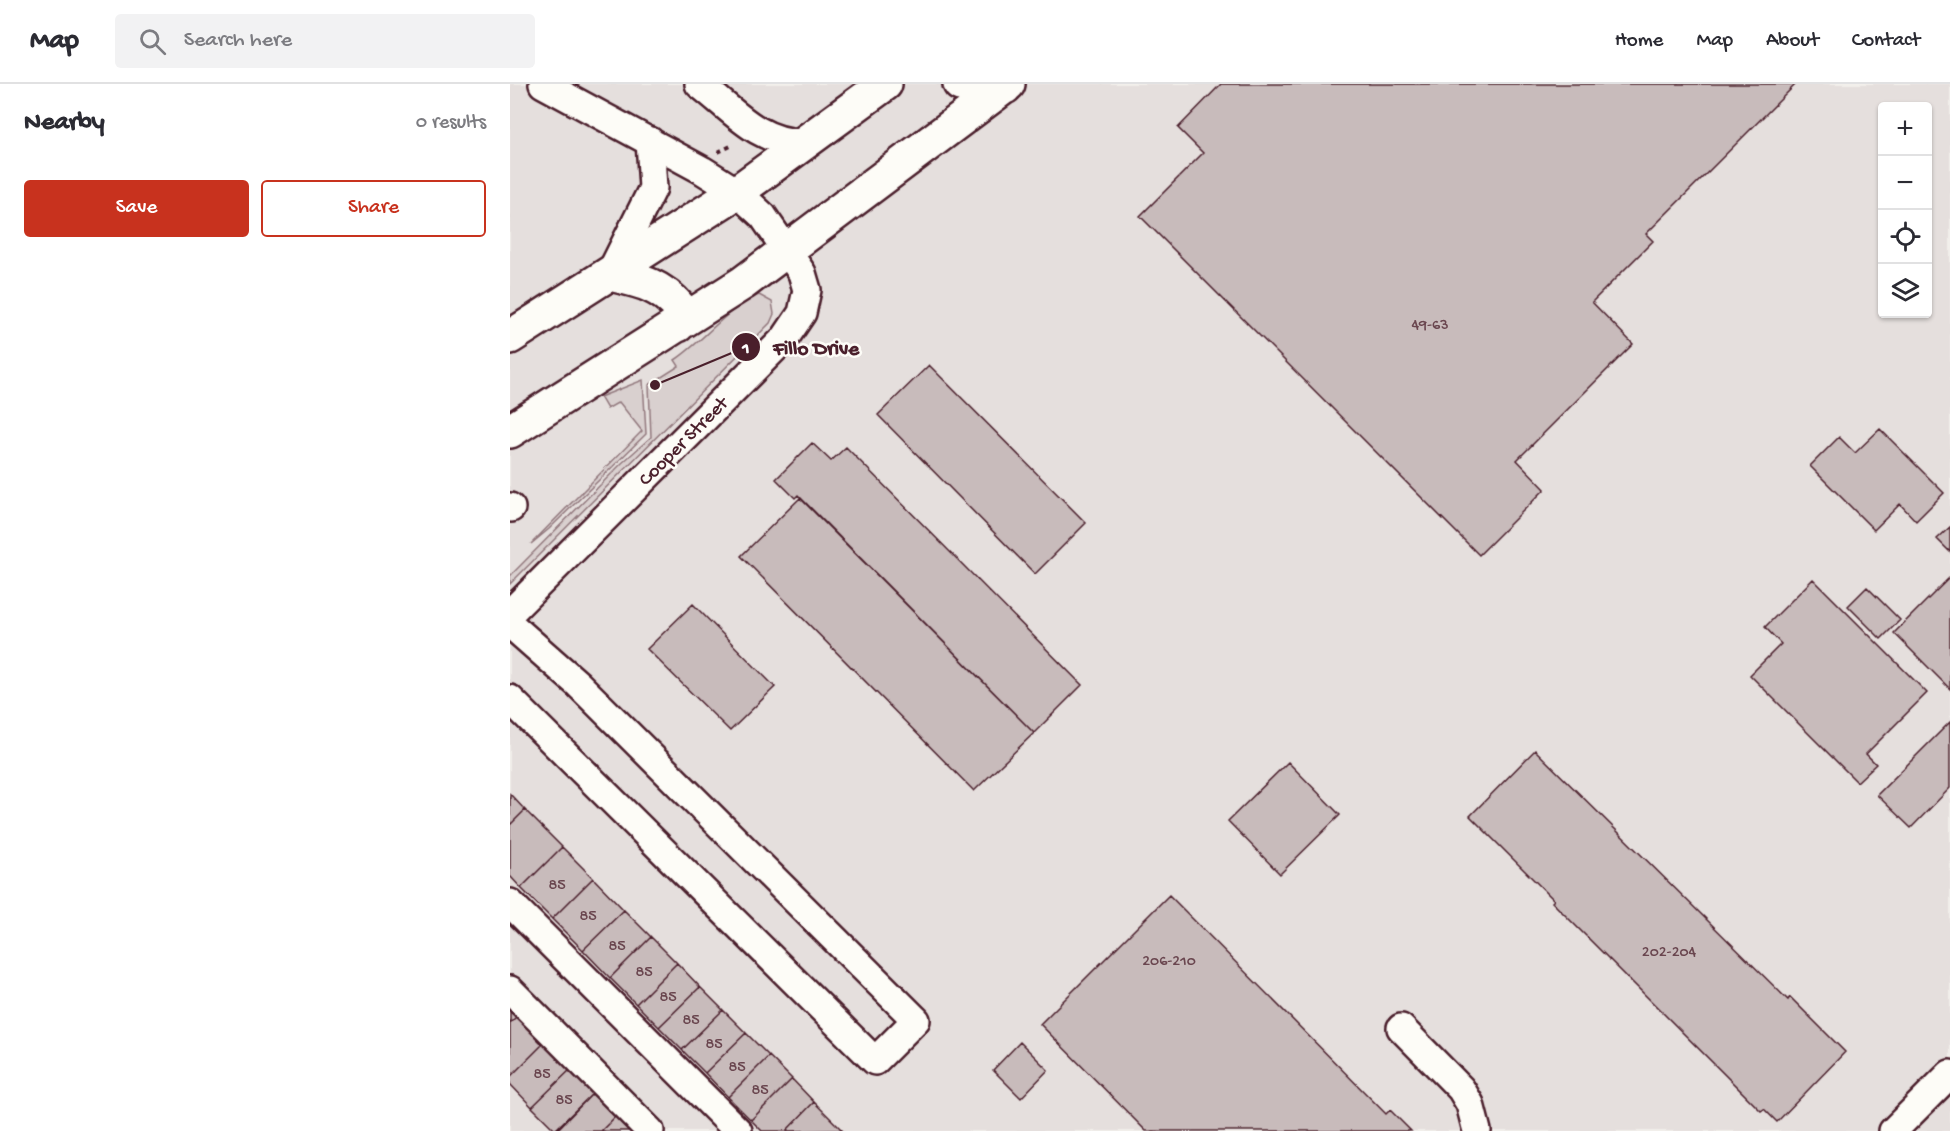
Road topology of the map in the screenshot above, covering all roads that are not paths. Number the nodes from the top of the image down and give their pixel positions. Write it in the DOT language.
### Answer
graph roads {
  1 [pos="543,84"];
  2 [pos="699,84"];
  3 [pos="885,84"];
  4 [pos="960,84"];
  5 [pos="1007,85"];
  6 [pos="650,141"];
  7 [pos="802,143"];
  8 [pos="737,192"];
  9 [pos="786,250"];
  10 [pos="610,274"];
  11 [pos="678,325"];
  12 [pos="510,337"];
  13 [pos="510,431"];
  14 [pos="510,613"];
  15 [pos="510,624"];
  16 [pos="510,699"];
  17 [pos="510,903"];
  18 [pos="510,990"];
  19 [pos="1401,1028"];
  20 [pos="1950,1074"];
  21 [pos="651,1131"];
  22 [pos="738,1131"];
  23 [pos="1477,1131"];
  24 [pos="1893,1131"];
  1 -- 6 [label="street, Cooper Street"];
  2 -- 7 [label="street"];
  3 -- 7 [label="main road"];
  4 -- 5 [label="main road"];
  5 -- 9 [label="main road"];
  6 -- 8 [label="street, Cooper Street"];
  6 -- 10 [label="street"];
  7 -- 8 [label="main road"];
  8 -- 9 [label="street, Cooper Street"];
  8 -- 10 [label="main road"];
  9 -- 11 [label="main road"];
  9 -- 14 [label="street, Cooper Street"];
  10 -- 11 [label="main road"];
  10 -- 12 [label="main road"];
  11 -- 13 [label="main road"];
  15 -- 16 [label="street"];
  17 -- 22 [label="street"];
  18 -- 21 [label="street"];
  19 -- 23 [label="street"];
  20 -- 24 [label="street"];
}
